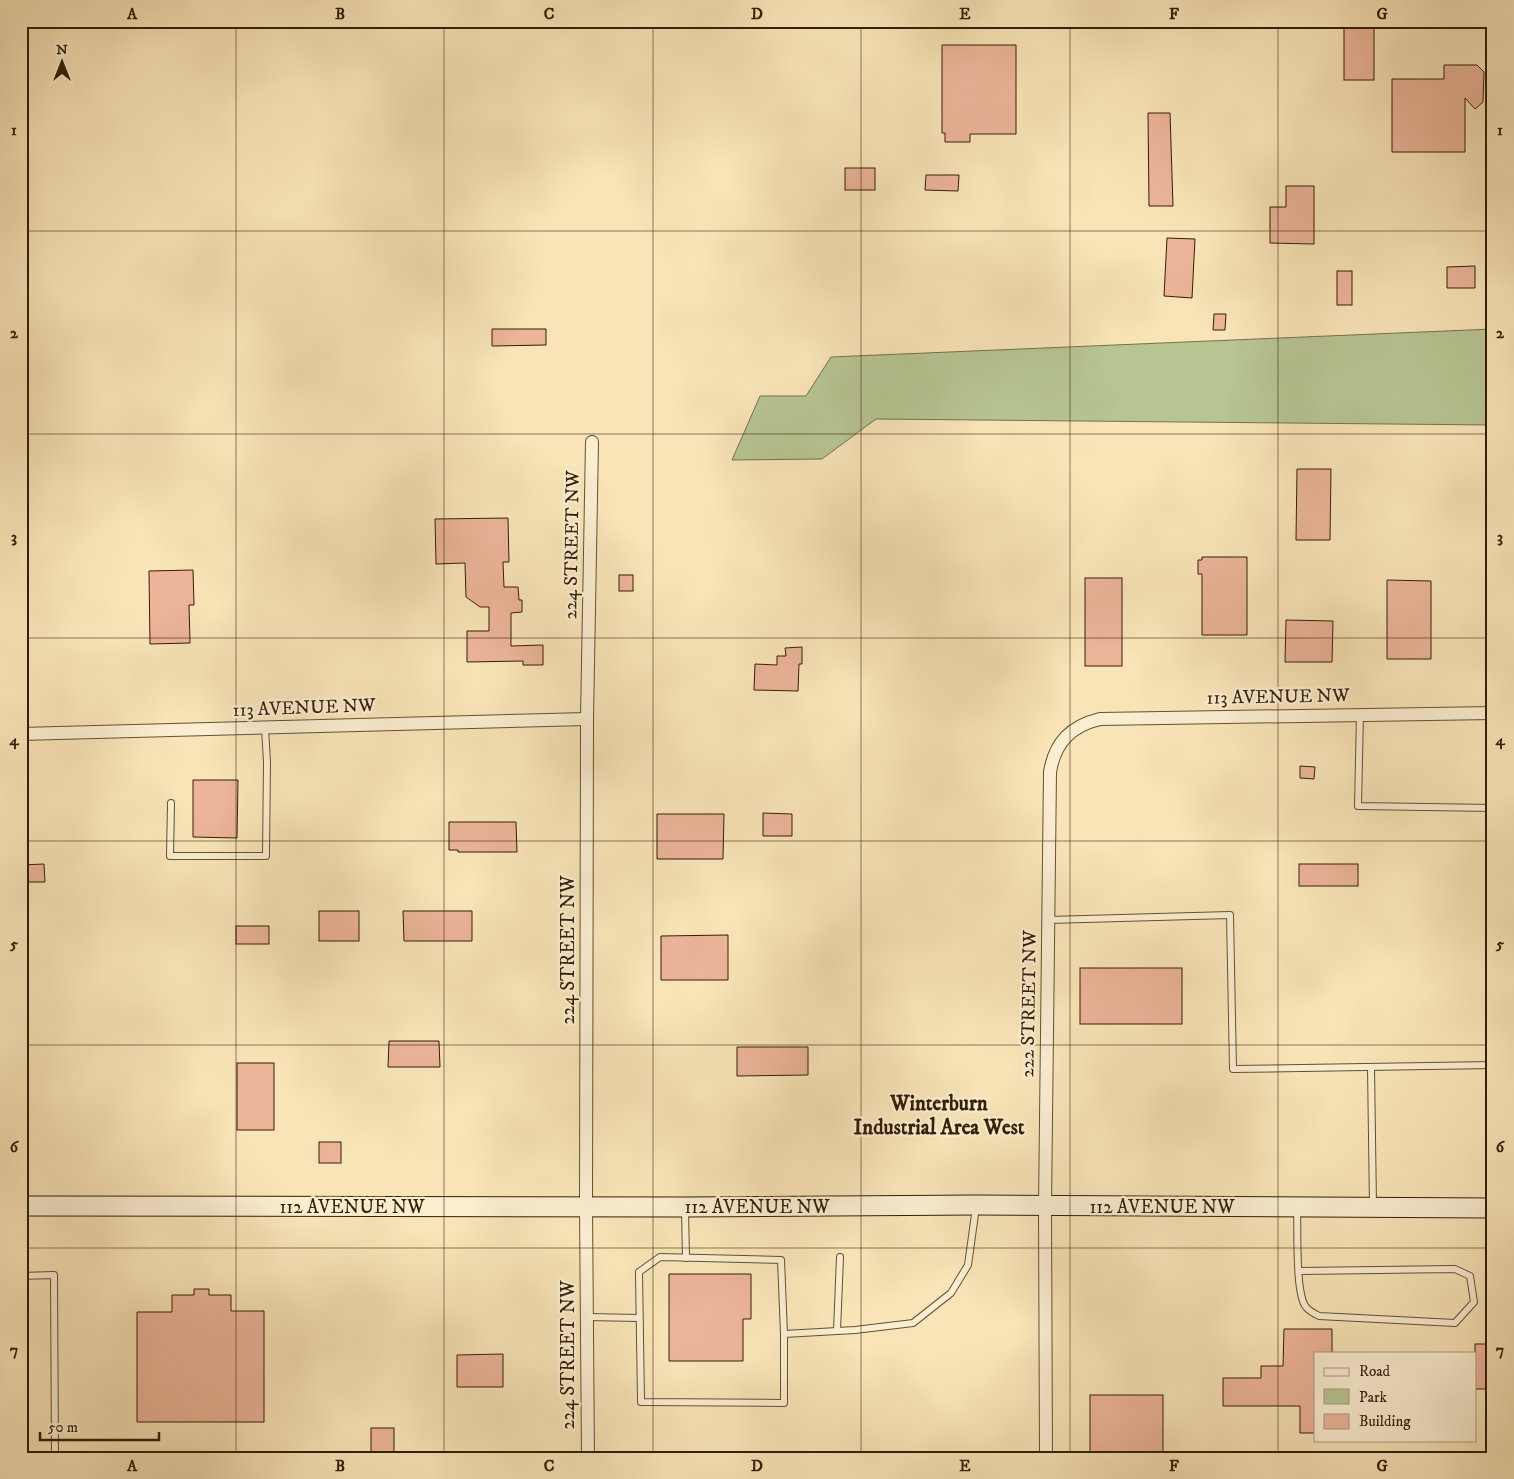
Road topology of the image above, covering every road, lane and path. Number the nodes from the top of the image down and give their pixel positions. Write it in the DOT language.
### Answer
graph roads {
  1 [pos="592,442"];
  2 [pos="1493,713"];
  3 [pos="1360,714"];
  4 [pos="587,719"];
  5 [pos="265,728"];
  6 [pos="21,734"];
  7 [pos="1067,735"];
  8 [pos="171,803"];
  9 [pos="1493,808"];
  10 [pos="1048,920"];
  11 [pos="1493,1065"];
  12 [pos="1370,1067"];
  13 [pos="976,1205"];
  14 [pos="21,1206"];
  15 [pos="1045,1206"];
  16 [pos="586,1207"];
  17 [pos="685,1207"];
  18 [pos="1297,1208"];
  19 [pos="1373,1208"];
  20 [pos="1493,1208"];
  21 [pos="840,1257"];
  22 [pos="686,1258"];
  23 [pos="1299,1271"];
  24 [pos="21,1276"];
  25 [pos="587,1317"];
  26 [pos="639,1318"];
  27 [pos="837,1332"];
  28 [pos="784,1334"];
  29 [pos="55,1458"];
  30 [pos="588,1458"];
  31 [pos="1046,1458"];
  1 -- 4 [label="street, 224 STREET NW"];
  2 -- 3 [label="street, 113 AVENUE NW"];
  3 -- 7 [label="street, 113 AVENUE NW"];
  3 -- 9 [label="lane"];
  4 -- 5 [label="street, 113 AVENUE NW"];
  4 -- 16 [label="street, 224 STREET NW"];
  5 -- 6 [label="street, 113 AVENUE NW"];
  5 -- 8 [label="lane"];
  7 -- 10 [label="street, 222 STREET NW"];
  10 -- 12 [label="lane"];
  10 -- 15 [label="street, 222 STREET NW"];
  11 -- 12 [label="lane"];
  12 -- 19 [label="lane"];
  13 -- 15 [label="street, 112 AVENUE NW"];
  13 -- 17 [label="street, 112 AVENUE NW"];
  13 -- 27 [label="lane"];
  14 -- 16 [label="street, 112 AVENUE NW"];
  15 -- 18 [label="street, 112 AVENUE NW"];
  15 -- 31 [label="street, 222 STREET NW"];
  16 -- 17 [label="street, 112 AVENUE NW"];
  16 -- 25 [label="street, 224 STREET NW"];
  17 -- 22 [label="lane"];
  18 -- 19 [label="street, 112 AVENUE NW"];
  18 -- 23 [label="lane"];
  19 -- 20 [label="street, 112 AVENUE NW"];
  21 -- 27 [label="lane"];
  22 -- 26 [label="lane"];
  22 -- 28 [label="lane"];
  23 -- 23 [label="lane"];
  24 -- 29 [label="lane"];
  25 -- 26 [label="lane"];
  25 -- 30 [label="street, 224 STREET NW"];
  26 -- 28 [label="lane"];
  27 -- 28 [label="lane"];
}
